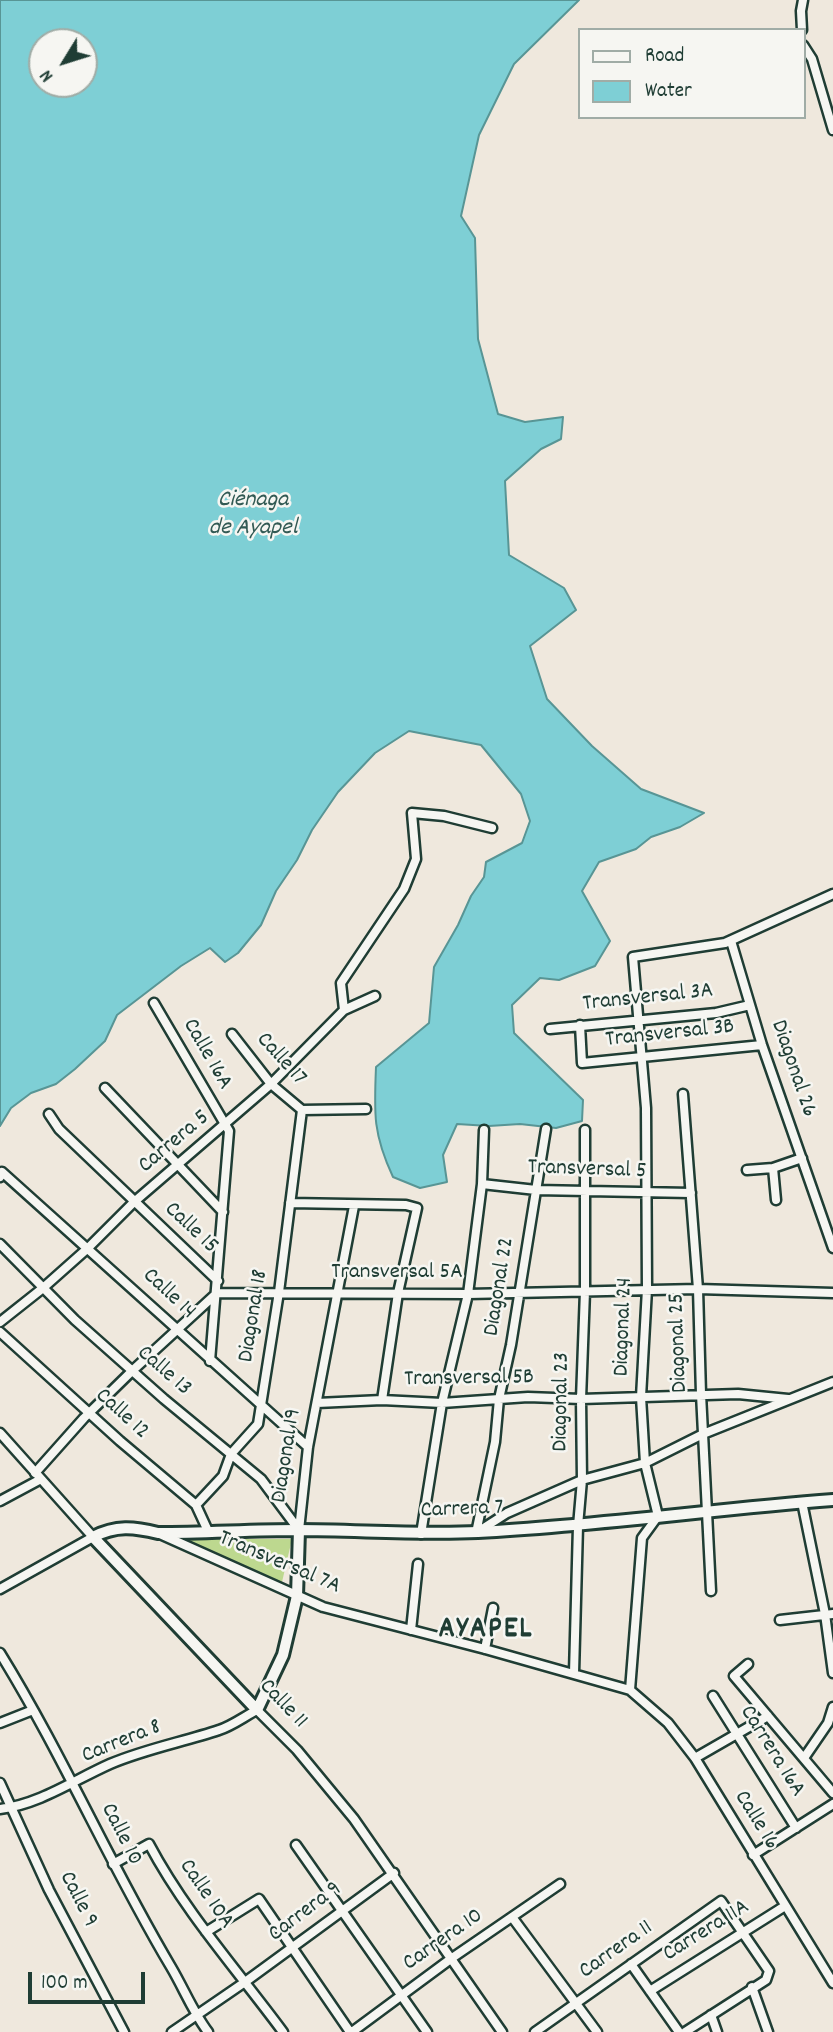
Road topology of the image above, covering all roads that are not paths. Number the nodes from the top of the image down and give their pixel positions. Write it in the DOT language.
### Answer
graph roads {
  1 [pos="803,0"];
  2 [pos="802,28"];
  3 [pos="805,48"];
  4 [pos="833,130"];
  5 [pos="492,828"];
  6 [pos="833,894"];
  7 [pos="731,941"];
  8 [pos="375,996"];
  9 [pos="155,1003"];
  10 [pos="750,1005"];
  11 [pos="344,1010"];
  12 [pos="638,1022"];
  13 [pos="580,1025"];
  14 [pos="550,1029"];
  15 [pos="232,1034"];
  16 [pos="762,1045"];
  17 [pos="642,1057"];
  18 [pos="271,1084"];
  19 [pos="105,1088"];
  20 [pos="683,1094"];
  21 [pos="366,1109"];
  22 [pos="302,1111"];
  23 [pos="49,1114"];
  24 [pos="225,1126"];
  25 [pos="546,1129"];
  26 [pos="484,1130"];
  27 [pos="585,1130"];
  28 [pos="802,1158"];
  29 [pos="177,1166"];
  30 [pos="773,1168"];
  31 [pos="747,1170"];
  32 [pos="1,1174"];
  33 [pos="482,1184"];
  34 [pos="536,1190"];
  35 [pos="586,1191"];
  36 [pos="647,1192"];
  37 [pos="691,1193"];
  38 [pos="776,1200"];
  39 [pos="134,1202"];
  40 [pos="290,1203"];
  41 [pos="354,1206"];
  42 [pos="223,1212"];
  43 [pos="0,1244"];
  44 [pos="88,1248"];
  45 [pos="833,1248"];
  46 [pos="218,1281"];
  47 [pos="43,1288"];
  48 [pos="647,1289"];
  49 [pos="698,1289"];
  50 [pos="585,1291"];
  51 [pos="279,1292"];
  52 [pos="217,1293"];
  53 [pos="398,1293"];
  54 [pos="520,1293"];
  55 [pos="833,1293"];
  56 [pos="339,1294"];
  57 [pos="468,1294"];
  58 [pos="0,1322"];
  59 [pos="178,1331"];
  60 [pos="0,1332"];
  61 [pos="210,1361"];
  62 [pos="132,1371"];
  63 [pos="833,1382"];
  64 [pos="701,1394"];
  65 [pos="641,1397"];
  66 [pos="499,1399"];
  67 [pos="581,1399"];
  68 [pos="788,1399"];
  69 [pos="382,1400"];
  70 [pos="317,1403"];
  71 [pos="442,1403"];
  72 [pos="261,1407"];
  73 [pos="89,1413"];
  74 [pos="0,1433"];
  75 [pos="703,1434"];
  76 [pos="308,1447"];
  77 [pos="231,1454"];
  78 [pos="645,1463"];
  79 [pos="38,1476"];
  80 [pos="582,1480"];
  81 [pos="833,1500"];
  82 [pos="0,1501"];
  83 [pos="802,1502"];
  84 [pos="196,1505"];
  85 [pos="706,1511"];
  86 [pos="658,1516"];
  87 [pos="578,1526"];
  88 [pos="299,1530"];
  89 [pos="208,1531"];
  90 [pos="159,1533"];
  91 [pos="476,1533"];
  92 [pos="421,1534"];
  93 [pos="93,1537"];
  94 [pos="418,1564"];
  95 [pos="0,1589"];
  96 [pos="711,1591"];
  97 [pos="297,1596"];
  98 [pos="493,1608"];
  99 [pos="829,1614"];
  100 [pos="779,1620"];
  101 [pos="411,1630"];
  102 [pos="485,1649"];
  103 [pos="0,1653"];
  104 [pos="748,1664"];
  105 [pos="833,1670"];
  106 [pos="574,1674"];
  107 [pos="631,1690"];
  108 [pos="713,1696"];
  109 [pos="833,1707"];
  110 [pos="33,1710"];
  111 [pos="257,1710"];
  112 [pos="768,1716"];
  113 [pos="0,1723"];
  114 [pos="737,1734"];
  115 [pos="695,1758"];
  116 [pos="804,1758"];
  117 [pos="0,1783"];
  118 [pos="73,1784"];
  119 [pos="833,1793"];
  120 [pos="833,1804"];
  121 [pos="11,1807"];
  122 [pos="0,1809"];
  123 [pos="796,1828"];
  124 [pos="296,1845"];
  125 [pos="753,1855"];
  126 [pos="113,1864"];
  127 [pos="394,1873"];
  128 [pos="560,1884"];
  129 [pos="785,1906"];
  130 [pos="340,1910"];
  131 [pos="512,1917"];
  132 [pos="206,1932"];
  133 [pos="744,1932"];
  134 [pos="293,1947"];
  135 [pos="452,1958"];
  136 [pos="631,1964"];
  137 [pos="245,1982"];
  138 [pos="833,1983"];
  139 [pos="752,1987"];
  140 [pos="650,1991"];
  141 [pos="402,1995"];
  142 [pos="575,2003"];
  143 [pos="711,2015"];
  144 [pos="196,2016"];
  145 [pos="124,2032"];
  146 [pos="172,2032"];
  147 [pos="208,2032"];
  148 [pos="283,2032"];
  149 [pos="351,2032"];
  150 [pos="427,2032"];
  151 [pos="502,2032"];
  152 [pos="535,2032"];
  153 [pos="597,2032"];
  154 [pos="679,2032"];
  155 [pos="685,2032"];
  156 [pos="717,2032"];
  157 [pos="768,2032"];
  1 -- 2 [label="street"];
  3 -- 4 [label="street"];
  5 -- 11 [label="street"];
  6 -- 7 [label="street"];
  7 -- 10 [label="street, Diagonal 26"];
  7 -- 12 [label="street, Diagonal 24"];
  8 -- 11 [label="street, Carrera 5"];
  9 -- 24 [label="street, Calle 16A"];
  10 -- 12 [label="street, Transversal 3A"];
  10 -- 16 [label="street, Diagonal 26"];
  11 -- 18 [label="street, Carrera 5"];
  12 -- 13 [label="street, Transversal 3A"];
  12 -- 17 [label="street, Diagonal 24"];
  13 -- 14 [label="street, Transversal 3A"];
  13 -- 17 [label="street, Transversal 3B"];
  15 -- 18 [label="street, Calle 17"];
  16 -- 17 [label="street, Transversal 3B"];
  16 -- 28 [label="street, Diagonal 26"];
  17 -- 36 [label="street, Diagonal 24"];
  18 -- 22 [label="street, Calle 17"];
  18 -- 24 [label="street, Carrera 5"];
  19 -- 29 [label="street"];
  20 -- 37 [label="street, Diagonal 25"];
  21 -- 22 [label="street"];
  22 -- 40 [label="street, Diagonal 18"];
  23 -- 39 [label="street, Calle 15"];
  24 -- 29 [label="street, Carrera 5"];
  24 -- 42 [label="street"];
  25 -- 34 [label="street, Diagonal 22"];
  26 -- 33 [label="street"];
  27 -- 35 [label="street, Diagonal 23"];
  28 -- 30 [label="street"];
  28 -- 45 [label="street, Diagonal 26"];
  29 -- 39 [label="street, Carrera 5"];
  29 -- 42 [label="street"];
  30 -- 31 [label="street"];
  30 -- 38 [label="street"];
  32 -- 44 [label="street, Calle 14"];
  33 -- 34 [label="street, Transversal 5"];
  33 -- 57 [label="street"];
  34 -- 35 [label="street, Transversal 5"];
  34 -- 54 [label="street, Diagonal 22"];
  35 -- 36 [label="street, Transversal 5"];
  35 -- 50 [label="street, Diagonal 23"];
  36 -- 37 [label="street, Transversal 5"];
  36 -- 48 [label="street, Diagonal 24"];
  37 -- 49 [label="street, Diagonal 25"];
  39 -- 44 [label="street, Carrera 5"];
  39 -- 46 [label="street, Calle 15"];
  40 -- 41 [label="street"];
  40 -- 51 [label="street, Diagonal 18"];
  41 -- 53 [label="street"];
  41 -- 56 [label="street, Diagonal 19"];
  42 -- 46 [label="street"];
  43 -- 47 [label="street, Calle 13"];
  44 -- 47 [label="street, Carrera 5"];
  44 -- 59 [label="street, Calle 14"];
  46 -- 52 [label="street"];
  47 -- 58 [label="street, Carrera 5"];
  47 -- 62 [label="street, Calle 13"];
  48 -- 49 [label="street, Transversal 5A"];
  48 -- 50 [label="street, Transversal 5A"];
  48 -- 65 [label="street, Diagonal 24"];
  49 -- 55 [label="street, Transversal 5A"];
  49 -- 64 [label="street, Diagonal 25"];
  50 -- 54 [label="street, Transversal 5A"];
  50 -- 67 [label="street, Diagonal 23"];
  51 -- 52 [label="street, Transversal 5A"];
  51 -- 56 [label="street, Transversal 5A"];
  51 -- 72 [label="street, Diagonal 18"];
  52 -- 59 [label="street"];
  52 -- 61 [label="street"];
  53 -- 56 [label="street, Transversal 5A"];
  53 -- 57 [label="street, Transversal 5A"];
  53 -- 69 [label="street"];
  54 -- 57 [label="street, Transversal 5A"];
  54 -- 66 [label="street, Diagonal 22"];
  56 -- 70 [label="street, Diagonal 19"];
  57 -- 71 [label="street"];
  59 -- 61 [label="street, Calle 14"];
  59 -- 62 [label="street"];
  60 -- 73 [label="street, Calle 12"];
  61 -- 72 [label="street, Calle 14"];
  62 -- 73 [label="street"];
  62 -- 77 [label="street, Calle 13"];
  63 -- 68 [label="street"];
  64 -- 65 [label="street, Transversal 5B"];
  64 -- 68 [label="street, Transversal 5B"];
  64 -- 75 [label="street, Diagonal 25"];
  65 -- 67 [label="street, Transversal 5B"];
  65 -- 78 [label="street, Diagonal 24"];
  66 -- 67 [label="street, Transversal 5B"];
  66 -- 71 [label="street, Transversal 5B"];
  66 -- 91 [label="street, Diagonal 22"];
  67 -- 80 [label="street, Diagonal 23"];
  68 -- 75 [label="street"];
  69 -- 70 [label="street, Transversal 5B"];
  69 -- 71 [label="street, Transversal 5B"];
  70 -- 76 [label="street, Diagonal 19"];
  71 -- 92 [label="street"];
  72 -- 76 [label="street, Calle 14"];
  72 -- 77 [label="street, Diagonal 18"];
  73 -- 79 [label="street"];
  73 -- 84 [label="street, Calle 12"];
  74 -- 79 [label="street, Calle 11"];
  75 -- 78 [label="street"];
  75 -- 85 [label="street, Diagonal 25"];
  76 -- 88 [label="street, Diagonal 19"];
  77 -- 84 [label="street, Diagonal 18"];
  77 -- 88 [label="street, Calle 13"];
  78 -- 80 [label="street"];
  78 -- 86 [label="street, Diagonal 24"];
  79 -- 82 [label="street"];
  79 -- 93 [label="street, Calle 11"];
  80 -- 87 [label="street, Diagonal 23"];
  80 -- 91 [label="street"];
  81 -- 83 [label="main road, Carrera 7"];
  83 -- 85 [label="main road, Carrera 7"];
  83 -- 99 [label="street"];
  84 -- 89 [label="street, Calle 12"];
  85 -- 86 [label="main road, Carrera 7"];
  85 -- 96 [label="street, Diagonal 25"];
  86 -- 87 [label="main road, Carrera 7"];
  86 -- 107 [label="street"];
  87 -- 91 [label="main road, Carrera 7"];
  87 -- 106 [label="street, Diagonal 23"];
  88 -- 89 [label="main road, Carrera 7"];
  88 -- 92 [label="main road, Carrera 7"];
  88 -- 97 [label="main road, Diagonal 19"];
  89 -- 90 [label="main road, Carrera 7"];
  90 -- 93 [label="main road, Carrera 7"];
  90 -- 97 [label="street, Transversal 7A"];
  91 -- 92 [label="main road, Carrera 7"];
  93 -- 95 [label="street"];
  93 -- 111 [label="main road, Calle 11"];
  94 -- 101 [label="street"];
  97 -- 101 [label="street, Transversal 7A"];
  97 -- 111 [label="main road, Diagonal 19"];
  98 -- 102 [label="street"];
  99 -- 100 [label="street"];
  99 -- 105 [label="street"];
  101 -- 102 [label="street, Transversal 7A"];
  102 -- 106 [label="street, Transversal 7A"];
  103 -- 110 [label="street, Calle 10"];
  104 -- 112 [label="street"];
  106 -- 107 [label="street, Transversal 7A"];
  107 -- 115 [label="street, Calle 16"];
  108 -- 114 [label="street, Carrera 16A"];
  109 -- 116 [label="street"];
  110 -- 113 [label="street"];
  110 -- 118 [label="street, Calle 10"];
  111 -- 118 [label="street, Carrera 8"];
  111 -- 127 [label="street, Calle 11"];
  112 -- 114 [label="street"];
  112 -- 116 [label="street"];
  114 -- 115 [label="street"];
  114 -- 123 [label="street, Carrera 16A"];
  115 -- 125 [label="street, Calle 16"];
  116 -- 119 [label="street"];
  117 -- 121 [label="street, Calle 9"];
  118 -- 121 [label="street, Carrera 8"];
  118 -- 126 [label="street, Calle 10"];
  120 -- 123 [label="street"];
  121 -- 122 [label="street, Carrera 8"];
  121 -- 145 [label="street, Calle 9"];
  123 -- 125 [label="street"];
  124 -- 130 [label="street"];
  125 -- 129 [label="street, Calle 16"];
  126 -- 132 [label="street, Calle 10A"];
  126 -- 144 [label="street, Calle 10"];
  127 -- 130 [label="street, Carrera 9"];
  127 -- 135 [label="street, Calle 11"];
  128 -- 131 [label="street, Carrera 10"];
  129 -- 133 [label="street, Carrera 11A"];
  129 -- 138 [label="street, Calle 16"];
  130 -- 134 [label="street, Carrera 9"];
  130 -- 141 [label="street"];
  131 -- 135 [label="street, Carrera 10"];
  131 -- 142 [label="street"];
  132 -- 134 [label="street"];
  132 -- 137 [label="street, Calle 10A"];
  133 -- 136 [label="street, Carrera 11"];
  133 -- 139 [label="street"];
  133 -- 140 [label="street, Carrera 11A"];
  134 -- 137 [label="street, Carrera 9"];
  134 -- 149 [label="street"];
  135 -- 141 [label="street, Carrera 10"];
  135 -- 151 [label="street, Calle 11"];
  136 -- 140 [label="street"];
  136 -- 142 [label="street, Carrera 11"];
  137 -- 144 [label="street, Carrera 9"];
  137 -- 148 [label="street, Calle 10A"];
  139 -- 143 [label="street"];
  139 -- 157 [label="street"];
  140 -- 154 [label="street"];
  141 -- 149 [label="street, Carrera 10"];
  141 -- 150 [label="street"];
  142 -- 152 [label="street, Carrera 11"];
  142 -- 153 [label="street"];
  143 -- 155 [label="street"];
  143 -- 156 [label="street"];
  144 -- 146 [label="street, Carrera 9"];
  144 -- 147 [label="street, Calle 10"];
}
